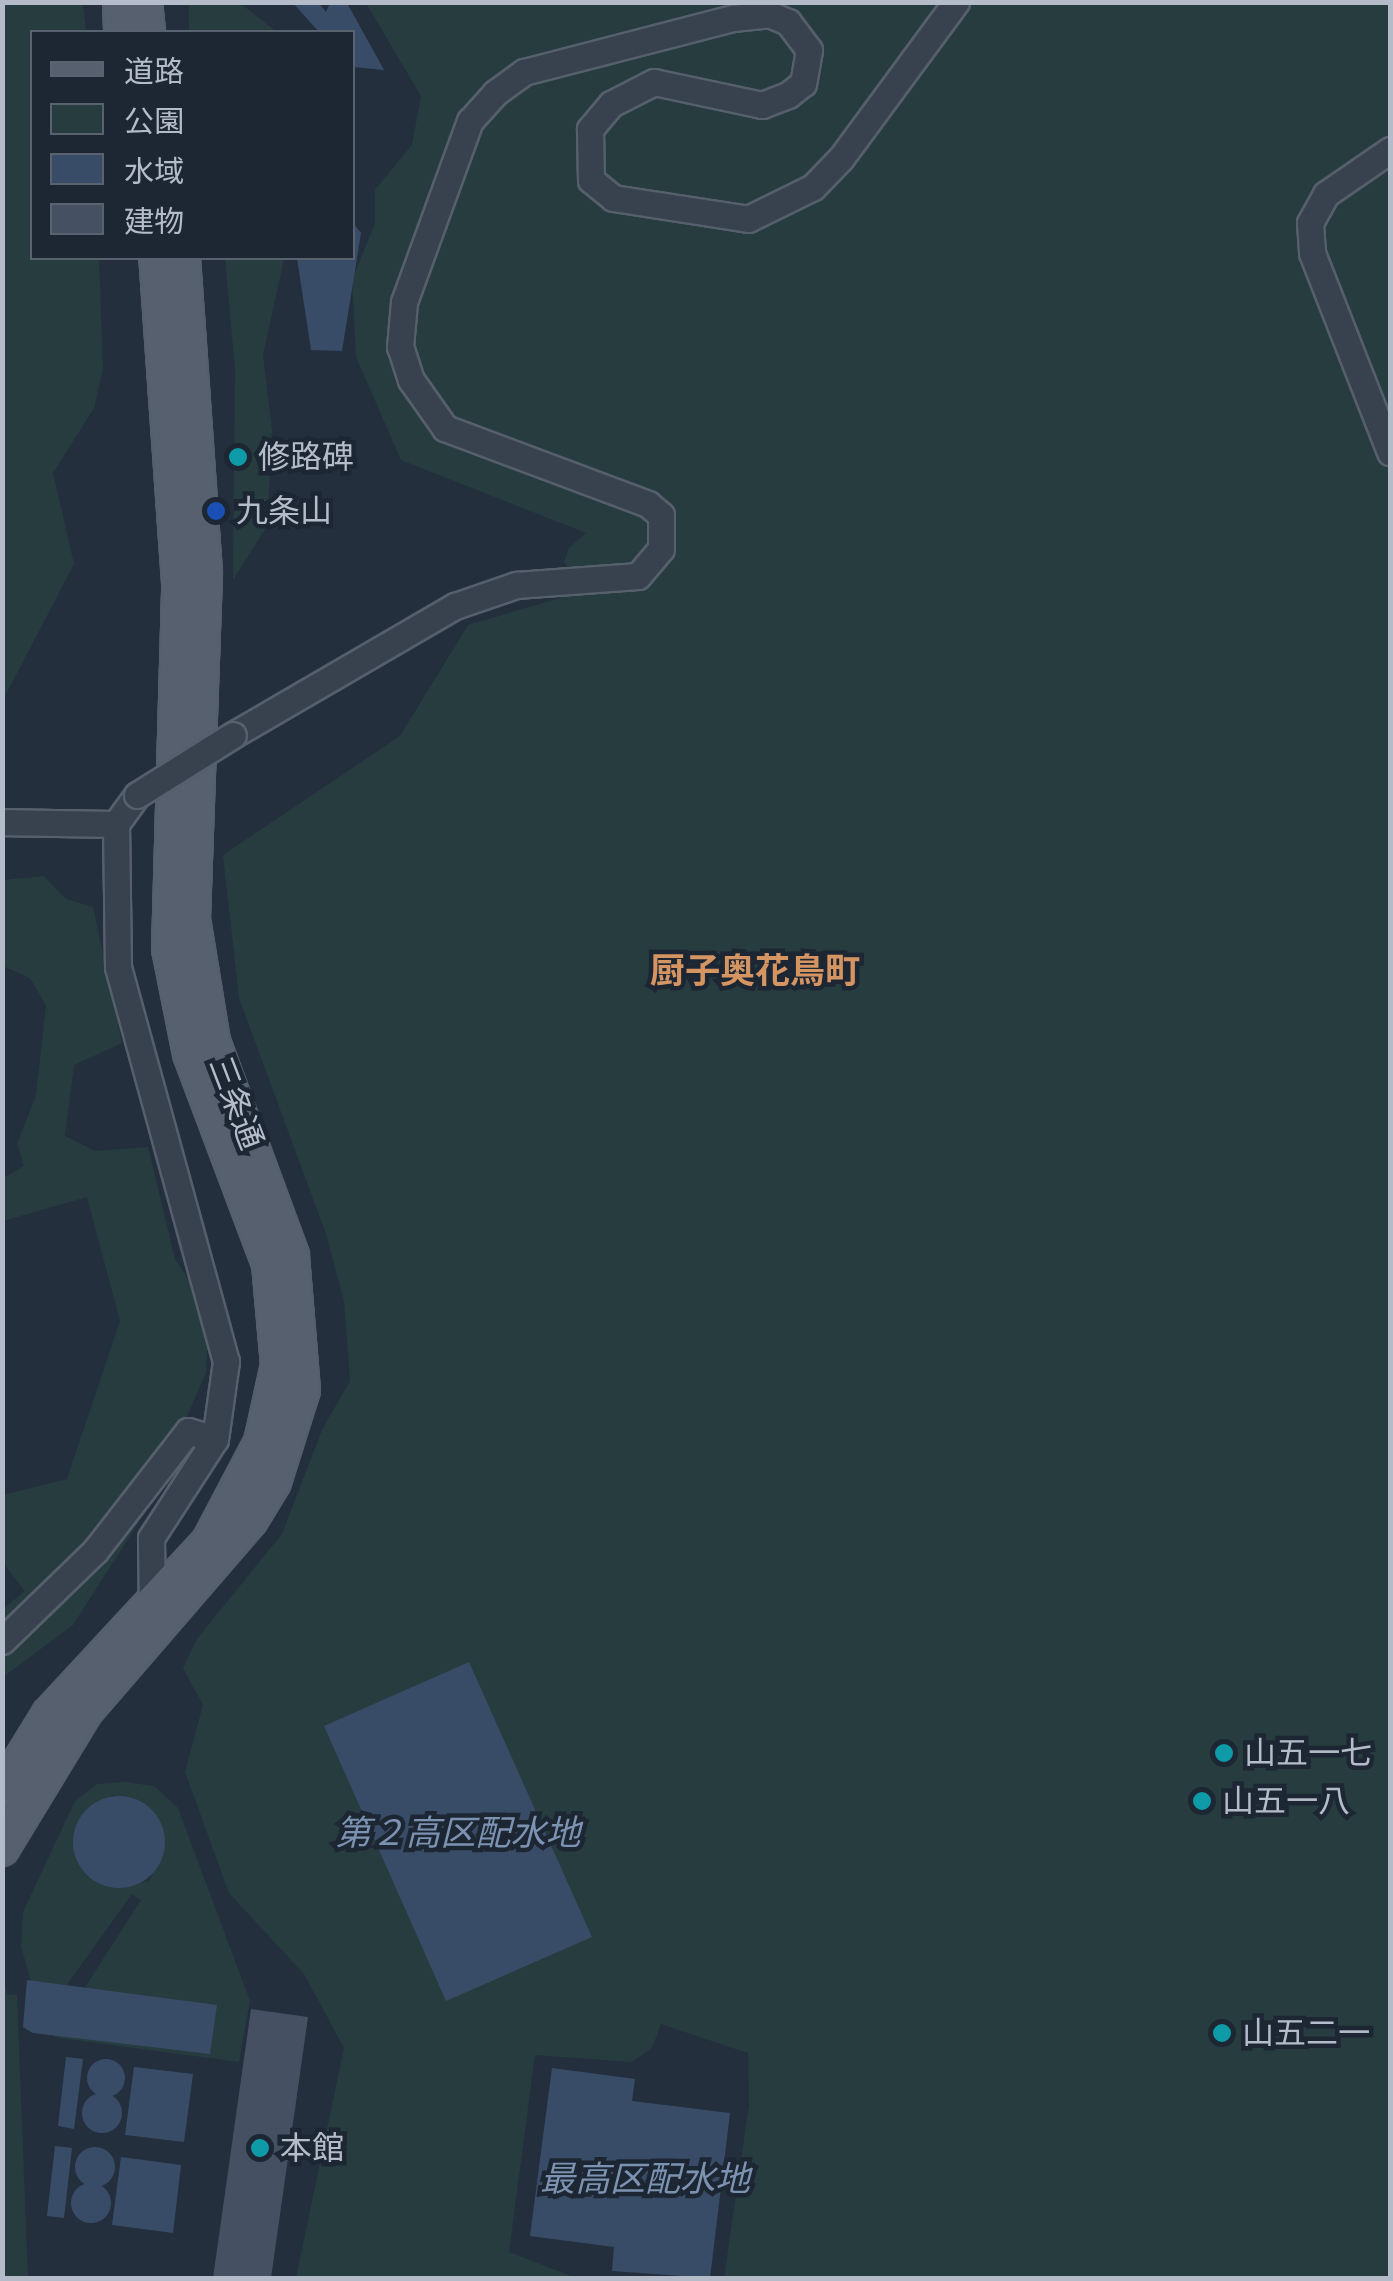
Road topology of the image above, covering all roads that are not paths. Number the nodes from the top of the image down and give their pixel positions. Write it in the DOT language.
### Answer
graph roads {
  1 [pos="120,2"];
  2 [pos="145,2"];
  3 [pos="956,2"];
  4 [pos="121,30"];
  5 [pos="148,30"];
  6 [pos="1390,150"];
  7 [pos="156,260"];
  8 [pos="183,260"];
  9 [pos="1390,452"];
  10 [pos="2,822"];
  11 [pos="116,824"];
  12 [pos="214,1439"];
  13 [pos="152,1604"];
  14 [pos="2,1640"];
  15 [pos="150,1640"];
  16 [pos="2,1790"];
  17 [pos="2,1849"];
  1 -- 4 [label="main road"];
  2 -- 5 [label="main road"];
  3 -- 11 [label="street, bridge"];
  6 -- 9 [label="street"];
  7 -- 13 [label="main road, 三条通"];
  8 -- 15 [label="main road, 三条通"];
  10 -- 11 [label="street"];
  11 -- 12 [label="street"];
  12 -- 13 [label="street"];
  12 -- 14 [label="street"];
  13 -- 15 [label="street"];
  13 -- 16 [label="main road, 三条通"];
  15 -- 17 [label="main road, 三条通"];
}
